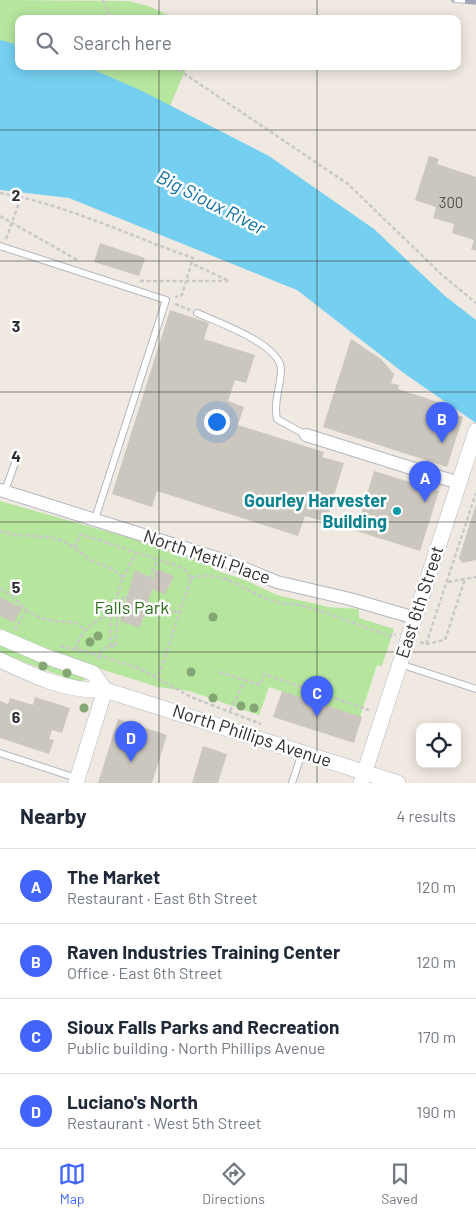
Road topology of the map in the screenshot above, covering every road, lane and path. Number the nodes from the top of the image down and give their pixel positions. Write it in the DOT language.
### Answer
graph roads {
  1 [pos="103,0"];
  2 [pos="109,15"];
  3 [pos="178,70"];
  4 [pos="0,193"];
  5 [pos="21,197"];
  6 [pos="0,216"];
  7 [pos="12,223"];
  8 [pos="6,239"];
  9 [pos="0,246"];
  10 [pos="82,262"];
  11 [pos="191,263"];
  12 [pos="138,281"];
  13 [pos="186,281"];
  14 [pos="166,300"];
  15 [pos="475,301"];
  16 [pos="197,313"];
  17 [pos="475,434"];
  18 [pos="306,435"];
  19 [pos="16,460"];
  20 [pos="459,483"];
  21 [pos="2,490"];
  22 [pos="476,493"];
  23 [pos="94,520"];
  24 [pos="0,531"];
  25 [pos="76,547"];
  26 [pos="136,553"];
  27 [pos="157,560"];
  28 [pos="476,576"];
  29 [pos="123,578"];
  30 [pos="150,578"];
  31 [pos="191,578"];
  32 [pos="465,578"];
  33 [pos="447,582"];
  34 [pos="0,590"];
  35 [pos="127,598"];
  36 [pos="148,602"];
  37 [pos="26,610"];
  38 [pos="111,613"];
  39 [pos="180,613"];
  40 [pos="415,618"];
  41 [pos="84,629"];
  42 [pos="6,636"];
  43 [pos="409,638"];
  44 [pos="426,644"];
  45 [pos="52,646"];
  46 [pos="110,646"];
  47 [pos="76,649"];
  48 [pos="99,655"];
  49 [pos="0,660"];
  50 [pos="400,664"];
  51 [pos="219,672"];
  52 [pos="158,678"];
  53 [pos="245,680"];
  54 [pos="476,689"];
  55 [pos="105,690"];
  56 [pos="369,710"];
  57 [pos="230,711"];
  58 [pos="262,724"];
  59 [pos="0,753"];
  60 [pos="303,753"];
  61 [pos="363,778"];
  62 [pos="77,781"];
  63 [pos="292,783"];
  64 [pos="398,783"];
  1 -- 2 [label="path"];
  3 -- 15 [label="path"];
  4 -- 5 [label="path"];
  5 -- 7 [label="path"];
  5 -- 11 [label="path"];
  6 -- 7 [label="path"];
  7 -- 8 [label="path"];
  7 -- 10 [label="path"];
  9 -- 14 [label="lane"];
  11 -- 13 [label="path"];
  11 -- 13 [label="path"];
  12 -- 13 [label="path"];
  13 -- 14 [label="path"];
  14 -- 16 [label="path"];
  14 -- 23 [label="lane"];
  16 -- 18 [label="lane"];
  17 -- 20 [label="street, East 6th Street"];
  18 -- 20 [label="street"];
  19 -- 21 [label="lane"];
  20 -- 40 [label="street, East 6th Street"];
  21 -- 23 [label="street, North Metli Place"];
  22 -- 33 [label="path"];
  23 -- 40 [label="street, North Metli Place"];
  24 -- 25 [label="path"];
  25 -- 26 [label="path"];
  25 -- 29 [label="path"];
  26 -- 27 [label="path"];
  26 -- 29 [label="path"];
  27 -- 30 [label="path"];
  27 -- 31 [label="path"];
  28 -- 32 [label="path"];
  29 -- 38 [label="path"];
  31 -- 39 [label="path"];
  31 -- 43 [label="path"];
  32 -- 33 [label="path"];
  32 -- 44 [label="path"];
  33 -- 44 [label="path"];
  34 -- 37 [label="path"];
  35 -- 46 [label="path"];
  36 -- 39 [label="path"];
  37 -- 41 [label="path"];
  37 -- 42 [label="path"];
  38 -- 41 [label="path"];
  38 -- 46 [label="path"];
  39 -- 52 [label="path"];
  40 -- 43 [label="street, East 6th Street"];
  41 -- 47 [label="path"];
  42 -- 55 [label="street"];
  43 -- 44 [label="path"];
  43 -- 50 [label="street, East 6th Street"];
  45 -- 47 [label="path"];
  46 -- 48 [label="path"];
  47 -- 48 [label="path"];
  48 -- 52 [label="path"];
  49 -- 55 [label="street, North Phillips Avenue"];
  50 -- 54 [label="lane"];
  50 -- 61 [label="street, East 6th Street"];
  51 -- 53 [label="path"];
  52 -- 57 [label="path"];
  53 -- 56 [label="path"];
  53 -- 57 [label="path"];
  55 -- 60 [label="street, North Phillips Avenue"];
  55 -- 62 [label="street"];
  57 -- 58 [label="path"];
  59 -- 62 [label="lane"];
  60 -- 61 [label="street, North Phillips Avenue"];
  60 -- 63 [label="lane"];
  61 -- 64 [label="street, North Phillips Avenue"];
}
